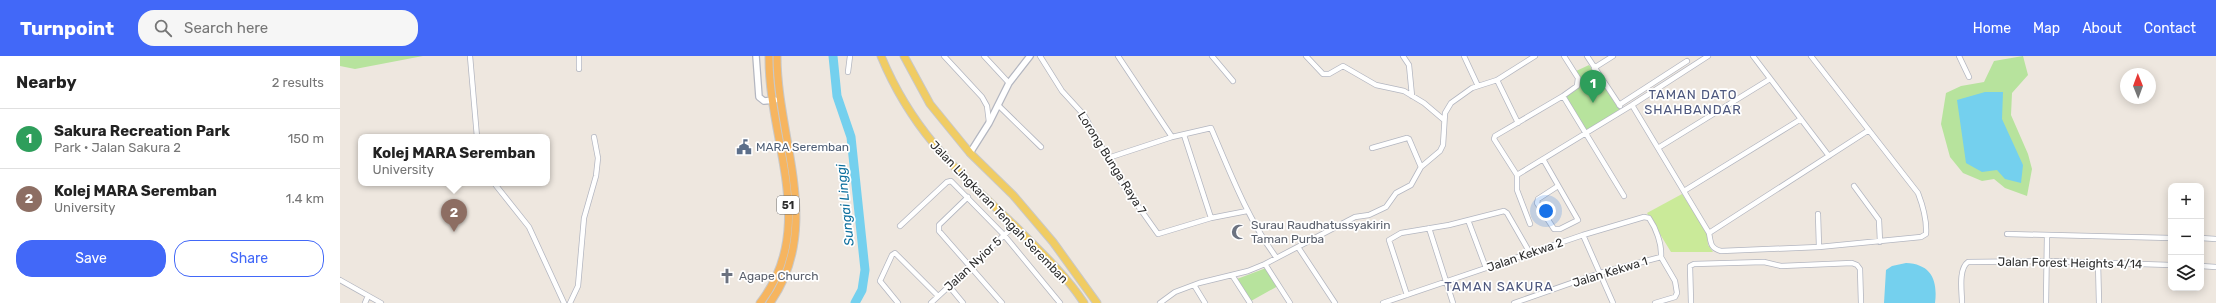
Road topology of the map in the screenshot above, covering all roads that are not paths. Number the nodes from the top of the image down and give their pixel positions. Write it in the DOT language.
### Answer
graph roads {
  1 [pos="470,56"];
  2 [pos="579,56"];
  3 [pos="756,56"];
  4 [pos="769,56"];
  5 [pos="777,56"];
  6 [pos="850,56"];
  7 [pos="881,56"];
  8 [pos="904,56"];
  9 [pos="944,56"];
  10 [pos="1030,56"];
  11 [pos="1040,56"];
  12 [pos="1118,56"];
  13 [pos="1212,56"];
  14 [pos="1306,56"];
  15 [pos="1403,56"];
  16 [pos="1464,56"];
  17 [pos="1535,56"];
  18 [pos="1564,56"];
  19 [pos="1587,56"];
  20 [pos="1613,56"];
  21 [pos="1684,56"];
  22 [pos="1708,56"];
  23 [pos="1753,56"];
  24 [pos="1812,56"];
  25 [pos="1959,56"];
  26 [pos="987,57"];
  27 [pos="1687,61"];
  28 [pos="1690,67"];
  29 [pos="1594,68"];
  30 [pos="579,69"];
  31 [pos="848,72"];
  32 [pos="1969,76"];
  33 [pos="1770,79"];
  34 [pos="1497,80"];
  35 [pos="1233,81"];
  36 [pos="1009,83"];
  37 [pos="1478,86"];
  38 [pos="1412,96"];
  39 [pos="1563,96"];
  40 [pos="772,100"];
  41 [pos="781,100"];
  42 [pos="998,105"];
  43 [pos="1619,105"];
  44 [pos="1632,105"];
  45 [pos="1624,110"];
  46 [pos="1801,119"];
  47 [pos="1444,120"];
  48 [pos="989,123"];
  49 [pos="1518,123"];
  50 [pos="1869,130"];
  51 [pos="1587,132"];
  52 [pos="477,134"];
  53 [pos="1184,135"];
  54 [pos="594,137"];
  55 [pos="1172,137"];
  56 [pos="1041,147"];
  57 [pos="1372,148"];
  58 [pos="1658,148"];
  59 [pos="970,153"];
  60 [pos="1829,156"];
  61 [pos="1108,158"];
  62 [pos="1543,159"];
  63 [pos="1421,167"];
  64 [pos="1517,175"];
  65 [pos="496,186"];
  66 [pos="1558,186"];
  67 [pos="1854,186"];
  68 [pos="1684,191"];
  69 [pos="1624,196"];
  70 [pos="968,197"];
  71 [pos="1247,211"];
  72 [pos="1818,214"];
  73 [pos="1211,218"];
  74 [pos="1468,220"];
  75 [pos="1530,224"];
  76 [pos="900,226"];
  77 [pos="1014,226"];
  78 [pos="1429,228"];
  79 [pos="1709,233"];
  80 [pos="2007,234"];
  81 [pos="1004,235"];
  82 [pos="1583,235"];
  83 [pos="2047,235"];
  84 [pos="2168,238"];
  85 [pos="2204,238"];
  86 [pos="2216,239"];
  87 [pos="1880,242"];
  88 [pos="1298,247"];
  89 [pos="1819,247"];
  90 [pos="1530,253"];
  91 [pos="1276,257"];
  92 [pos="1661,257"];
  93 [pos="2048,261"];
  94 [pos="2098,262"];
  95 [pos="1265,264"];
  96 [pos="2168,265"];
  97 [pos="971,266"];
  98 [pos="2204,266"];
  99 [pos="2216,267"];
  100 [pos="1486,268"];
  101 [pos="1600,273"];
  102 [pos="1232,275"];
  103 [pos="340,280"];
  104 [pos="1446,282"];
  105 [pos="1194,285"];
  106 [pos="949,286"];
  107 [pos="1407,295"];
  108 [pos="368,296"];
  109 [pos="938,296"];
  110 [pos="1530,297"];
  111 [pos="365,303"];
  112 [pos="381,303"];
  113 [pos="564,303"];
  114 [pos="570,303"];
  115 [pos="760,303"];
  116 [pos="770,303"];
  117 [pos="898,303"];
  118 [pos="931,303"];
  119 [pos="963,303"];
  120 [pos="1002,303"];
  121 [pos="1060,303"];
  122 [pos="1084,303"];
  123 [pos="1097,303"];
  124 [pos="1160,303"];
  125 [pos="1205,303"];
  126 [pos="1250,303"];
  127 [pos="1290,303"];
  128 [pos="1335,303"];
  129 [pos="1383,303"];
  130 [pos="1453,303"];
  131 [pos="1514,303"];
  132 [pos="1532,303"];
  133 [pos="1613,303"];
  134 [pos="1655,303"];
  135 [pos="1690,303"];
  136 [pos="1861,303"];
  137 [pos="1962,303"];
  138 [pos="2046,303"];
  139 [pos="2099,303"];
  1 -- 52 [label="street"];
  2 -- 30 [label="street"];
  3 -- 40 [label="street"];
  4 -- 40 [label="highway, 51"];
  5 -- 41 [label="highway, 51"];
  6 -- 31 [label="street"];
  7 -- 77 [label="main road, Jalan Lingkaran Tengah Seremban"];
  8 -- 59 [label="main road, Jalan Lingkaran Tengah Seremban"];
  9 -- 48 [label="street"];
  10 -- 36 [label="street"];
  11 -- 61 [label="street, Lorong Bunga Raya 7"];
  12 -- 55 [label="street"];
  13 -- 35 [label="street"];
  14 -- 38 [label="street"];
  15 -- 38 [label="street"];
  16 -- 37 [label="street"];
  17 -- 34 [label="street"];
  18 -- 39 [label="street"];
  19 -- 29 [label="street"];
  20 -- 29 [label="street"];
  21 -- 27 [label="street"];
  22 -- 28 [label="street"];
  23 -- 33 [label="street"];
  24 -- 50 [label="street"];
  25 -- 32 [label="street"];
  26 -- 36 [label="street"];
  27 -- 28 [label="street"];
  27 -- 43 [label="street"];
  28 -- 44 [label="street"];
  29 -- 43 [label="street"];
  33 -- 46 [label="street"];
  33 -- 58 [label="street"];
  34 -- 37 [label="street"];
  34 -- 49 [label="street"];
  36 -- 42 [label="street"];
  37 -- 47 [label="street"];
  38 -- 47 [label="street"];
  39 -- 49 [label="street"];
  39 -- 51 [label="street"];
  40 -- 41 [label="street"];
  40 -- 115 [label="highway, 51"];
  41 -- 116 [label="highway, 51"];
  42 -- 48 [label="street"];
  42 -- 56 [label="street"];
  43 -- 45 [label="street"];
  44 -- 45 [label="street"];
  44 -- 58 [label="street"];
  45 -- 51 [label="street"];
  46 -- 60 [label="street"];
  46 -- 68 [label="street"];
  47 -- 63 [label="street"];
  48 -- 59 [label="street"];
  49 -- 64 [label="street"];
  50 -- 60 [label="street"];
  50 -- 87 [label="street"];
  51 -- 62 [label="street"];
  51 -- 69 [label="street"];
  53 -- 55 [label="street"];
  53 -- 71 [label="street"];
  53 -- 73 [label="street"];
  54 -- 114 [label="street"];
  55 -- 61 [label="street"];
  57 -- 63 [label="street"];
  58 -- 68 [label="street"];
  59 -- 123 [label="main road, Jalan Lingkaran Tengah Seremban"];
  60 -- 79 [label="street"];
  61 -- 73 [label="street, Lorong Bunga Raya 7"];
  62 -- 64 [label="street"];
  62 -- 66 [label="street"];
  63 -- 88 [label="street"];
  64 -- 75 [label="street"];
  65 -- 113 [label="street"];
  66 -- 66 [label="street"];
  67 -- 87 [label="street"];
  68 -- 79 [label="street"];
  70 -- 76 [label="street"];
  70 -- 81 [label="street"];
  70 -- 97 [label="street"];
  71 -- 73 [label="street, Lorong Bunga Raya 7"];
  71 -- 91 [label="street"];
  72 -- 89 [label="street"];
  74 -- 78 [label="street"];
  74 -- 90 [label="street"];
  74 -- 100 [label="street"];
  77 -- 81 [label="street, Jalan Nyior 5"];
  77 -- 122 [label="main road, Jalan Lingkaran Tengah Seremban"];
  78 -- 104 [label="street"];
  78 -- 107 [label="street"];
  79 -- 89 [label="street"];
  80 -- 83 [label="street"];
  81 -- 97 [label="street, Jalan Nyior 5"];
  81 -- 121 [label="street"];
  82 -- 90 [label="street, Jalan Kekwa 2"];
  82 -- 92 [label="street, Jalan Kekwa 2"];
  82 -- 101 [label="street"];
  83 -- 84 [label="street"];
  83 -- 93 [label="street"];
  85 -- 86 [label="street"];
  87 -- 89 [label="street"];
  88 -- 91 [label="street"];
  88 -- 128 [label="street"];
  90 -- 100 [label="street, Jalan Kekwa 2"];
  91 -- 95 [label="street"];
  92 -- 101 [label="street, Jalan Kekwa 1"];
  92 -- 134 [label="street"];
  93 -- 94 [label="street, Jalan Forest Heights 4/14"];
  93 -- 137 [label="street, Jalan Forest Heights 4/14"];
  93 -- 138 [label="street"];
  94 -- 96 [label="street, Jalan Forest Heights 4/14"];
  94 -- 139 [label="street"];
  95 -- 102 [label="street"];
  95 -- 127 [label="street"];
  97 -- 106 [label="street, Jalan Nyior 5"];
  97 -- 120 [label="street"];
  98 -- 99 [label="street"];
  100 -- 104 [label="street, Jalan Kekwa 2"];
  101 -- 110 [label="street, Jalan Kekwa 1"];
  101 -- 133 [label="street"];
  102 -- 105 [label="street"];
  102 -- 126 [label="street"];
  103 -- 108 [label="street"];
  104 -- 107 [label="street, Jalan Kekwa 2"];
  104 -- 130 [label="street"];
  105 -- 124 [label="street"];
  105 -- 125 [label="street"];
  106 -- 109 [label="street, Jalan Nyior 5"];
  106 -- 119 [label="street"];
  107 -- 129 [label="street, Jalan Kekwa 2"];
  108 -- 111 [label="street"];
  108 -- 112 [label="street"];
  109 -- 117 [label="street"];
  109 -- 118 [label="street, Jalan Nyior 5"];
  110 -- 131 [label="street, Jalan Kekwa 1"];
  110 -- 132 [label="street"];
  135 -- 136 [label="street"];
}
